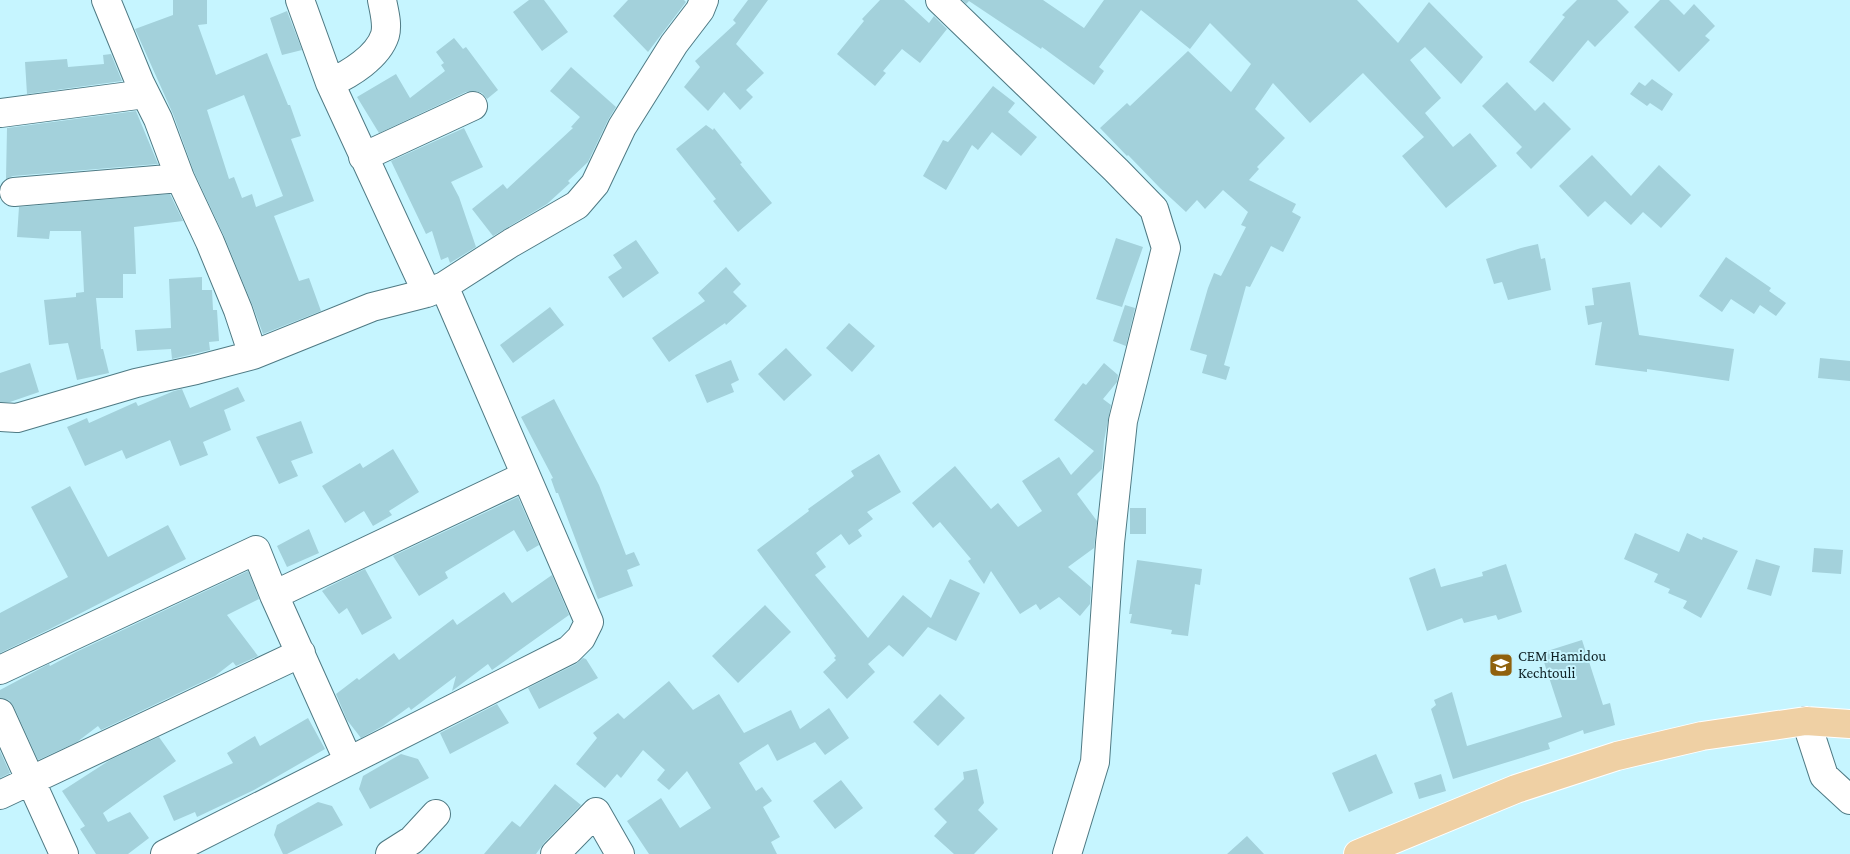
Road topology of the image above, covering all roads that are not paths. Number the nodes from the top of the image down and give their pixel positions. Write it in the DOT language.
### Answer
graph roads {
  1 [pos="106,0"];
  2 [pos="300,0"];
  3 [pos="382,0"];
  4 [pos="940,0"];
  5 [pos="699,3"];
  6 [pos="330,83"];
  7 [pos="146,94"];
  8 [pos="473,106"];
  9 [pos="1,113"];
  10 [pos="364,157"];
  11 [pos="180,178"];
  12 [pos="14,192"];
  13 [pos="435,290"];
  14 [pos="252,355"];
  15 [pos="0,417"];
  16 [pos="526,476"];
  17 [pos="274,595"];
  18 [pos="301,653"];
  19 [pos="0,670"];
  20 [pos="0,714"];
  21 [pos="1806,721"];
  22 [pos="1850,724"];
  23 [pos="348,760"];
  24 [pos="30,782"];
  25 [pos="0,795"];
  26 [pos="1850,800"];
  27 [pos="436,814"];
  28 [pos="64,854"];
  29 [pos="165,854"];
  30 [pos="390,854"];
  31 [pos="555,854"];
  32 [pos="620,854"];
  33 [pos="1067,854"];
  34 [pos="1358,854"];
  1 -- 7 [label="street"];
  2 -- 6 [label="street"];
  3 -- 6 [label="street"];
  4 -- 33 [label="street"];
  5 -- 13 [label="street"];
  6 -- 10 [label="street"];
  7 -- 9 [label="street"];
  7 -- 11 [label="street"];
  8 -- 10 [label="street"];
  10 -- 13 [label="street"];
  11 -- 12 [label="street"];
  11 -- 14 [label="street"];
  13 -- 14 [label="street"];
  13 -- 16 [label="street"];
  14 -- 15 [label="street"];
  16 -- 17 [label="street"];
  16 -- 23 [label="street"];
  17 -- 18 [label="street"];
  17 -- 19 [label="street"];
  18 -- 23 [label="street"];
  18 -- 24 [label="street"];
  20 -- 24 [label="street"];
  21 -- 22 [label="main road"];
  21 -- 26 [label="street"];
  21 -- 34 [label="main road"];
  23 -- 29 [label="street"];
  24 -- 25 [label="street"];
  24 -- 28 [label="street"];
  27 -- 30 [label="street"];
  31 -- 32 [label="street"];
}
